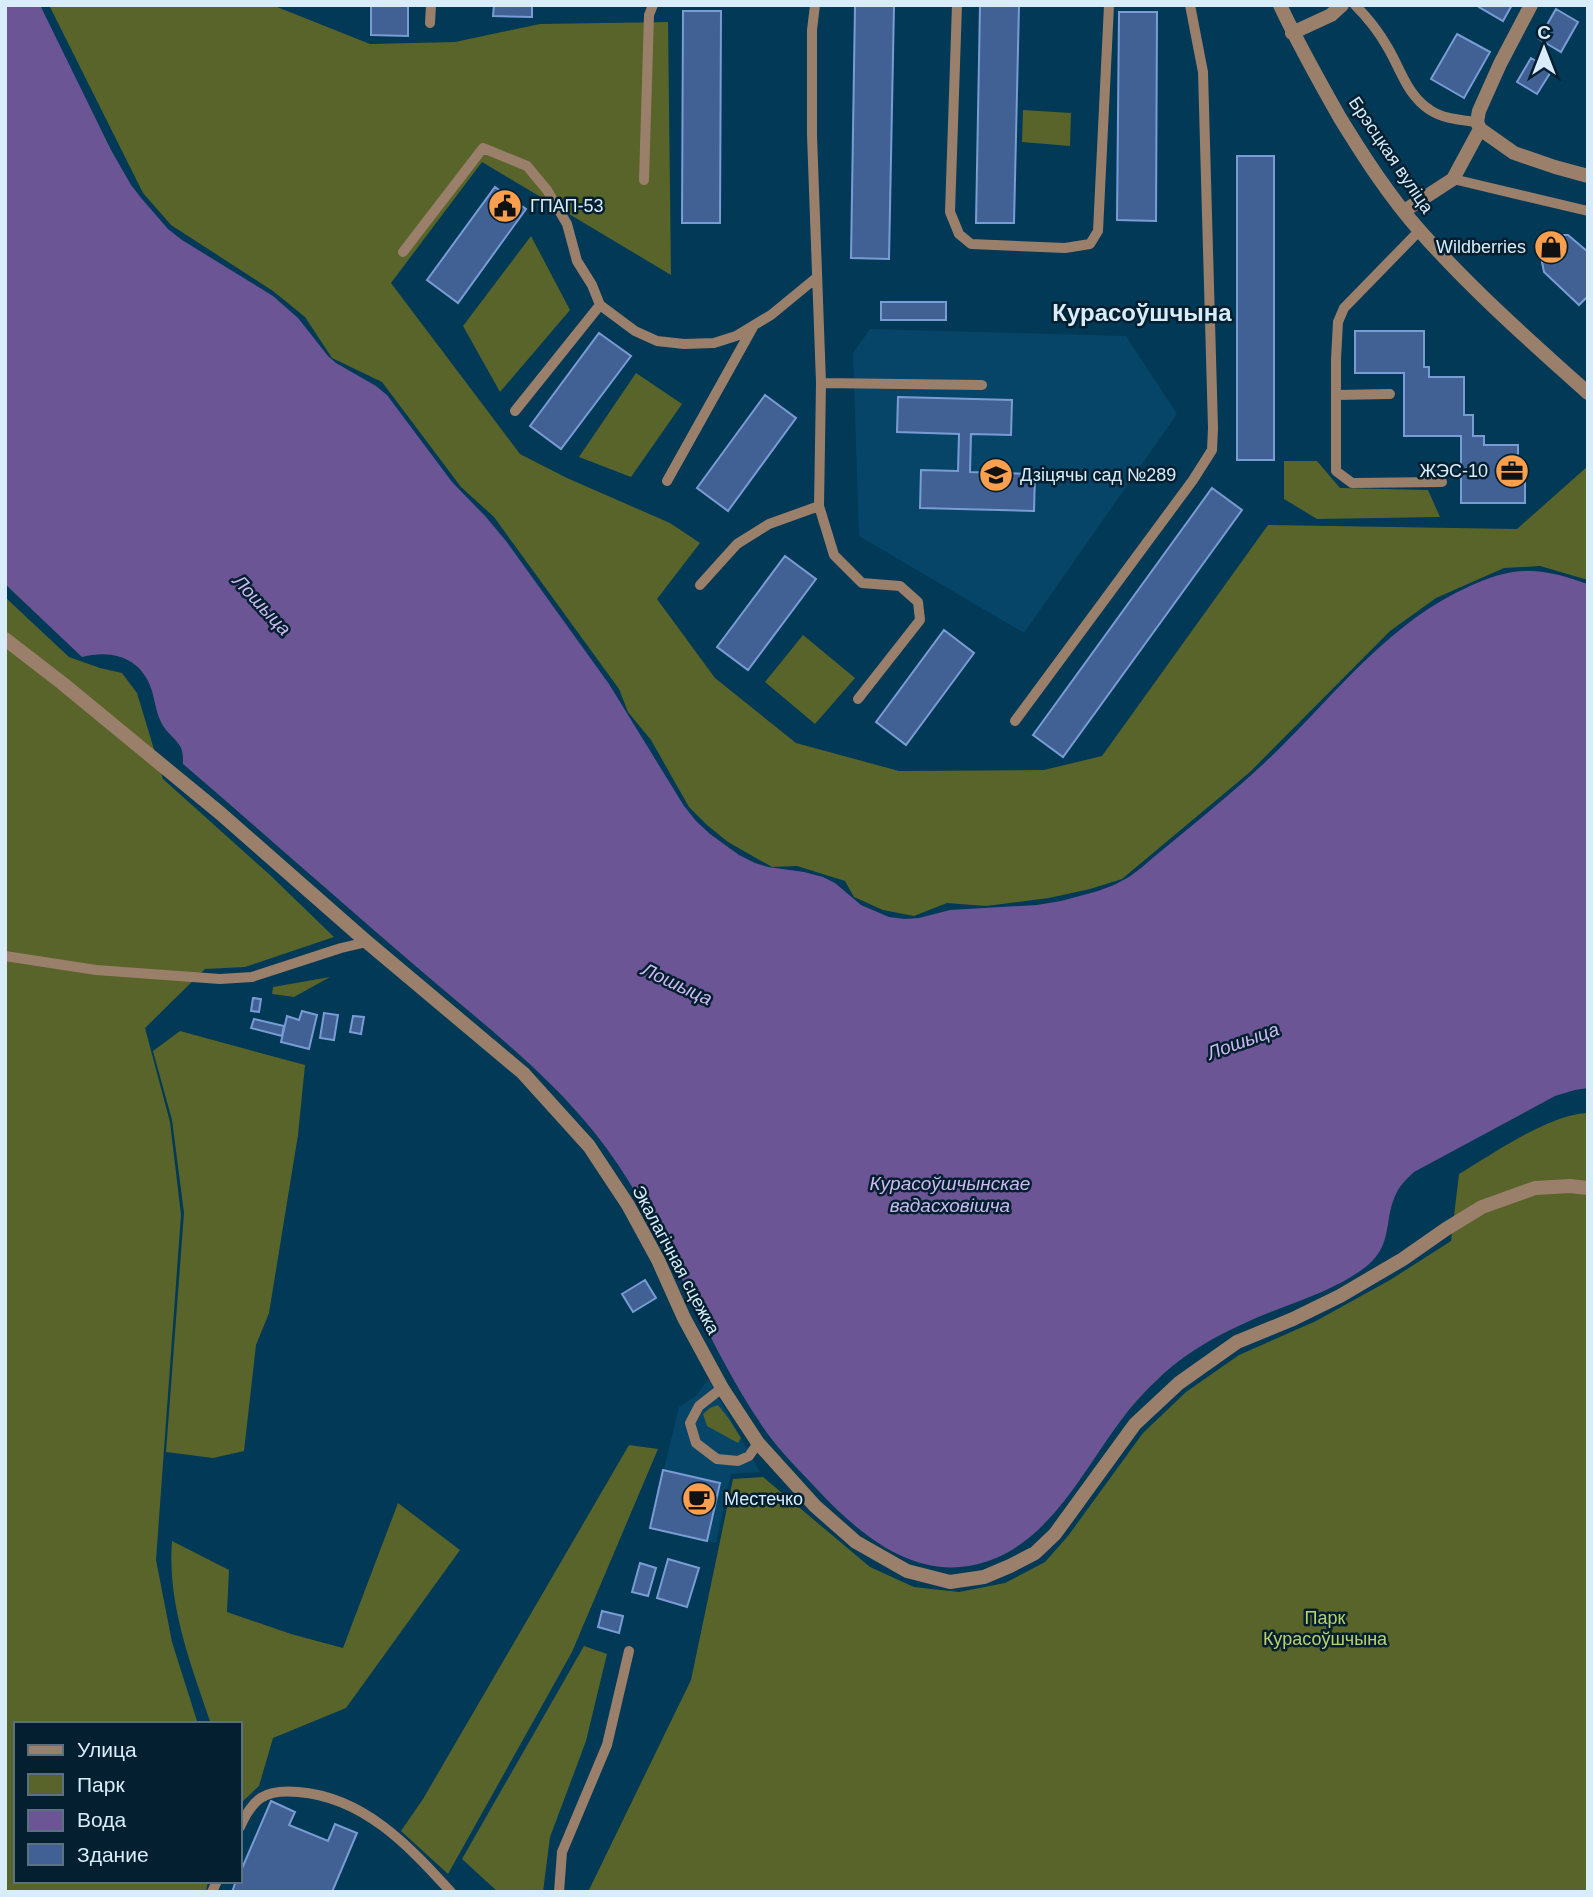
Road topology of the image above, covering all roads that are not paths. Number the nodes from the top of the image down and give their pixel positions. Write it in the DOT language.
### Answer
graph roads {
  1 [pos="431,5"];
  2 [pos="653,5"];
  3 [pos="815,5"];
  4 [pos="957,5"];
  5 [pos="1109,5"];
  6 [pos="1190,5"];
  7 [pos="1280,5"];
  8 [pos="1342,5"];
  9 [pos="1355,5"];
  10 [pos="1531,5"];
  11 [pos="430,23"];
  12 [pos="1293,33"];
  13 [pos="1479,126"];
  14 [pos="1588,176"];
  15 [pos="1453,179"];
  16 [pos="644,180"];
  17 [pos="1404,211"];
  18 [pos="1588,211"];
  19 [pos="1419,230"];
  20 [pos="403,252"];
  21 [pos="816,278"];
  22 [pos="600,305"];
  23 [pos="753,327"];
  24 [pos="821,383"];
  25 [pos="982,385"];
  26 [pos="1588,393"];
  27 [pos="1390,394"];
  28 [pos="1336,395"];
  29 [pos="515,411"];
  30 [pos="667,481"];
  31 [pos="1443,482"];
  32 [pos="819,506"];
  33 [pos="700,585"];
  34 [pos="5,639"];
  35 [pos="858,699"];
  36 [pos="1015,721"];
  37 [pos="367,942"];
  38 [pos="5,956"];
  39 [pos="1588,1188"];
  40 [pos="722,1388"];
  41 [pos="758,1443"];
  42 [pos="629,1651"];
  43 [pos="242,1822"];
  44 [pos="451,1892"];
  45 [pos="559,1892"];
  1 -- 11 [label="lane"];
  2 -- 16 [label="lane"];
  3 -- 21 [label="lane"];
  4 -- 5 [label="lane"];
  6 -- 36 [label="lane"];
  7 -- 12 [label="street, Брэсцкая вуліца"];
  8 -- 12 [label="street"];
  9 -- 13 [label="lane"];
  10 -- 13 [label="street"];
  12 -- 17 [label="street, Брэсцкая вуліца"];
  13 -- 14 [label="street"];
  13 -- 15 [label="street"];
  15 -- 17 [label="street"];
  15 -- 18 [label="lane"];
  17 -- 19 [label="street, Брэсцкая вуліца"];
  19 -- 26 [label="street, Брэсцкая вуліца"];
  19 -- 28 [label="lane"];
  20 -- 22 [label="lane"];
  21 -- 23 [label="lane"];
  21 -- 24 [label="lane"];
  22 -- 23 [label="lane"];
  22 -- 29 [label="lane"];
  23 -- 30 [label="lane"];
  24 -- 25 [label="lane"];
  24 -- 32 [label="lane"];
  27 -- 28 [label="lane"];
  28 -- 31 [label="lane"];
  32 -- 33 [label="lane"];
  32 -- 35 [label="lane"];
  34 -- 37 [label="street, Экалагічная сцежка"];
  37 -- 38 [label="lane"];
  37 -- 40 [label="street, Экалагічная сцежка"];
  39 -- 41 [label="street, Экалагічная сцежка"];
  40 -- 41 [label="street, Экалагічная сцежка"];
  40 -- 41 [label="lane"];
  42 -- 45 [label="lane"];
  43 -- 44 [label="lane"];
}
